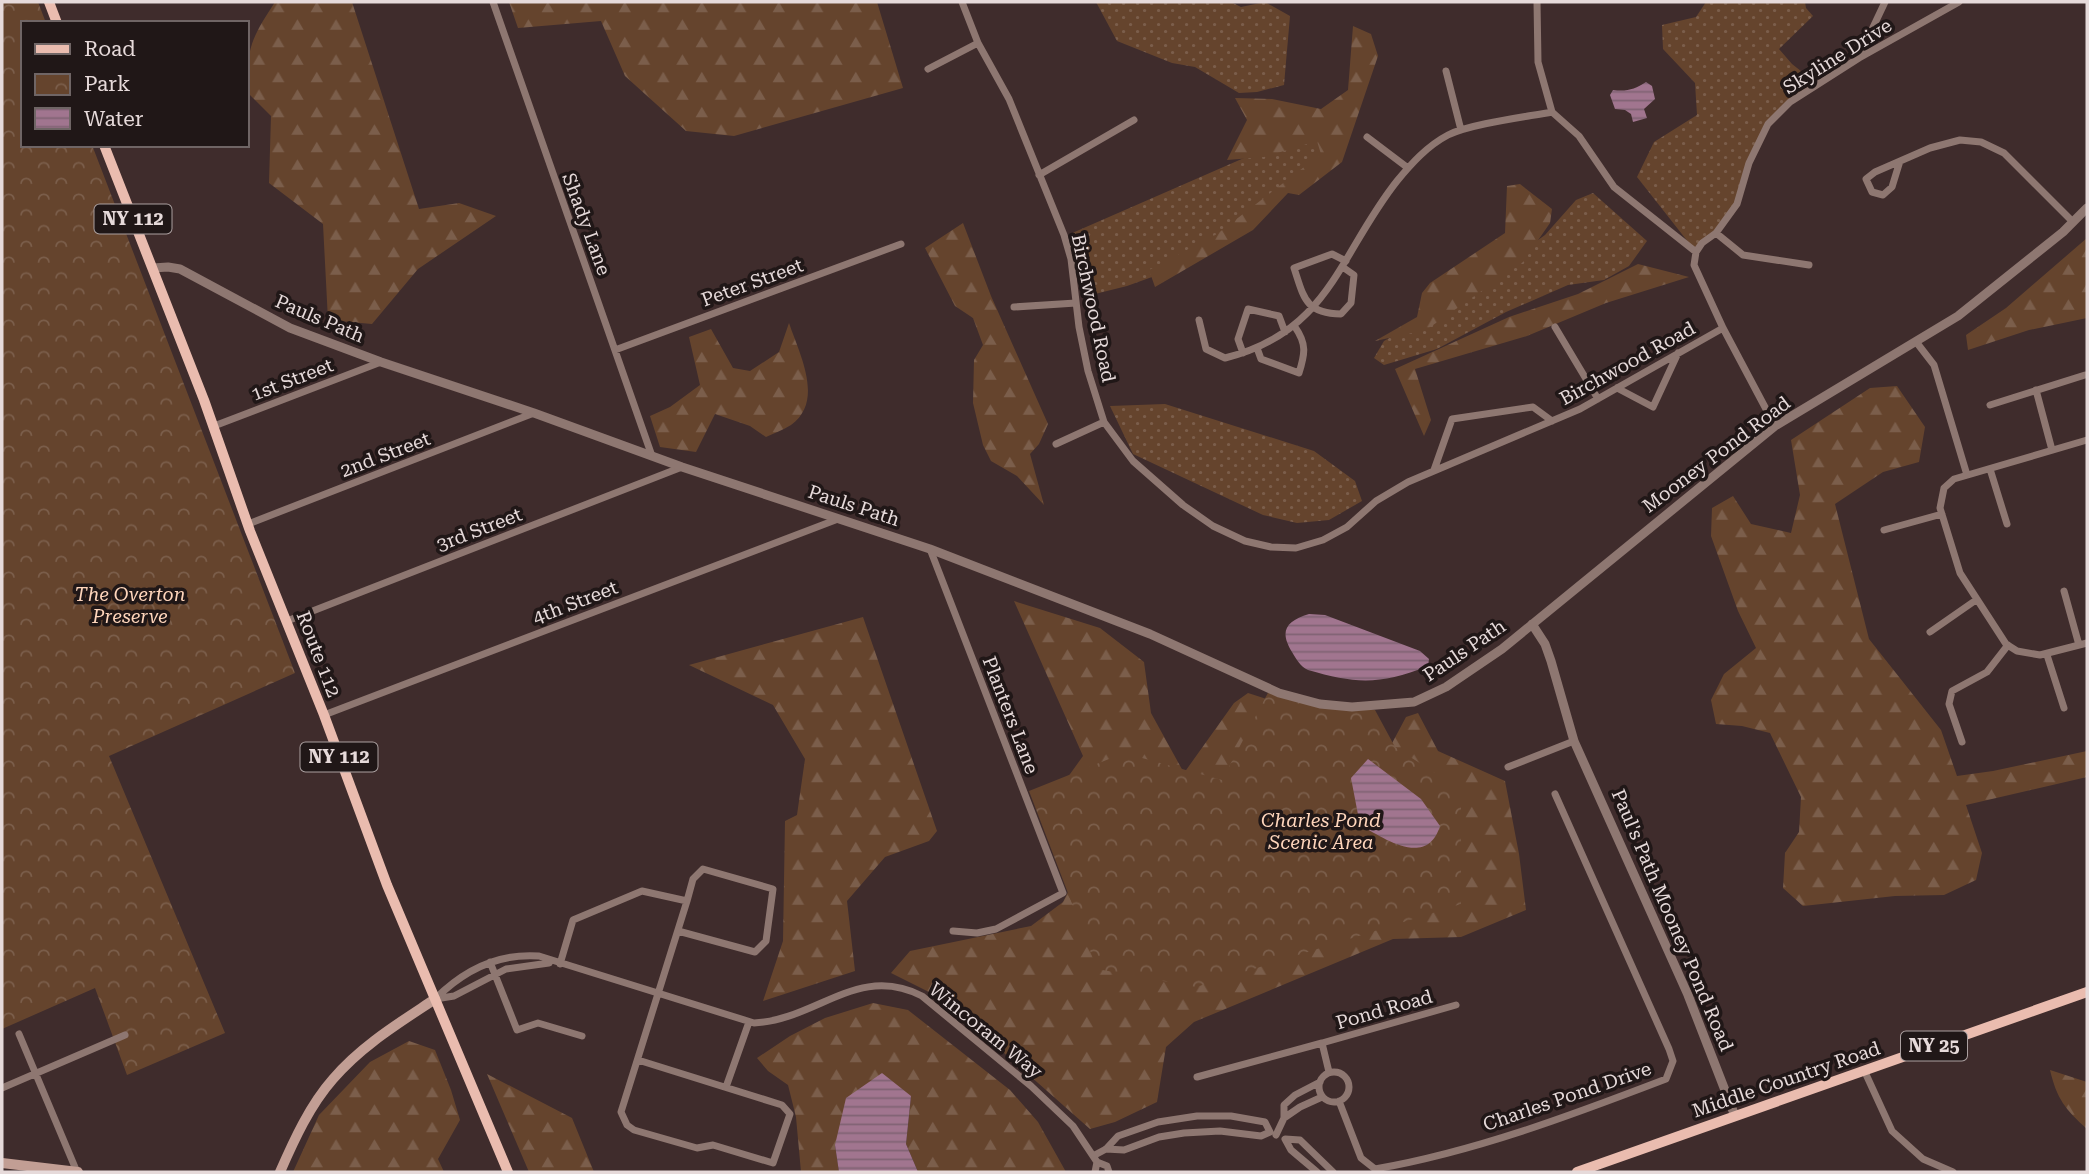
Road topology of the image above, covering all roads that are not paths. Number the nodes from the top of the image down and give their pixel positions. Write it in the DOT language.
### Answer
graph roads {
  1 [pos="49,2"];
  2 [pos="493,2"];
  3 [pos="962,2"];
  4 [pos="1537,2"];
  5 [pos="1885,2"];
  6 [pos="1955,3"];
  7 [pos="56,21"];
  8 [pos="978,43"];
  9 [pos="1859,58"];
  10 [pos="928,69"];
  11 [pos="1446,71"];
  12 [pos="1552,112"];
  13 [pos="1134,120"];
  14 [pos="1461,131"];
  15 [pos="1367,137"];
  16 [pos="105,147"];
  17 [pos="1900,161"];
  18 [pos="1408,168"];
  19 [pos="1039,175"];
  20 [pos="2087,208"];
  21 [pos="2073,222"];
  22 [pos="1716,233"];
  23 [pos="901,244"];
  24 [pos="1696,252"];
  25 [pos="1345,264"];
  26 [pos="1809,264"];
  27 [pos="153,268"];
  28 [pos="1076,303"];
  29 [pos="1014,307"];
  30 [pos="1313,307"];
  31 [pos="1199,320"];
  32 [pos="1295,327"];
  33 [pos="1555,327"];
  34 [pos="1723,328"];
  35 [pos="1285,332"];
  36 [pos="1917,343"];
  37 [pos="1256,348"];
  38 [pos="615,350"];
  39 [pos="1243,353"];
  40 [pos="1678,353"];
  41 [pos="381,362"];
  42 [pos="2085,375"];
  43 [pos="1617,388"];
  44 [pos="2036,390"];
  45 [pos="1598,399"];
  46 [pos="1990,405"];
  47 [pos="534,413"];
  48 [pos="1552,421"];
  49 [pos="1104,422"];
  50 [pos="214,426"];
  51 [pos="1775,426"];
  52 [pos="2087,440"];
  53 [pos="1056,444"];
  54 [pos="2052,450"];
  55 [pos="652,456"];
  56 [pos="682,467"];
  57 [pos="1990,469"];
  58 [pos="1434,470"];
  59 [pos="1967,475"];
  60 [pos="1942,514"];
  61 [pos="838,519"];
  62 [pos="248,524"];
  63 [pos="2007,524"];
  64 [pos="1884,530"];
  65 [pos="930,549"];
  66 [pos="2064,591"];
  67 [pos="1976,600"];
  68 [pos="287,621"];
  69 [pos="1532,624"];
  70 [pos="1930,632"];
  71 [pos="2083,644"];
  72 [pos="2008,645"];
  73 [pos="2047,654"];
  74 [pos="2064,708"];
  75 [pos="324,715"];
  76 [pos="1574,741"];
  77 [pos="1962,742"];
  78 [pos="1508,767"];
  79 [pos="1555,794"];
  80 [pos="687,901"];
  81 [pos="678,930"];
  82 [pos="953,931"];
  83 [pos="490,962"];
  84 [pos="557,963"];
  85 [pos="495,975"];
  86 [pos="2087,992"];
  87 [pos="658,995"];
  88 [pos="435,999"];
  89 [pos="1456,1005"];
  90 [pos="749,1021"];
  91 [pos="19,1034"];
  92 [pos="125,1035"];
  93 [pos="582,1036"];
  94 [pos="1322,1043"];
  95 [pos="638,1060"];
  96 [pos="1864,1070"];
  97 [pos="1329,1072"];
  98 [pos="34,1074"];
  99 [pos="1197,1077"];
  100 [pos="1320,1082"];
  101 [pos="726,1087"];
  102 [pos="2,1088"];
  103 [pos="1322,1097"];
  104 [pos="1339,1101"];
  105 [pos="1735,1116"];
  106 [pos="1284,1118"];
  107 [pos="1273,1133"];
  108 [pos="1285,1139"];
  109 [pos="1106,1149"];
  110 [pos="1095,1159"];
  111 [pos="2,1163"];
  112 [pos="78,1172"];
  113 [pos="280,1172"];
  114 [pos="508,1172"];
  115 [pos="1095,1172"];
  116 [pos="1109,1172"];
  117 [pos="1317,1172"];
  118 [pos="1333,1172"];
  119 [pos="1577,1172"];
  120 [pos="1953,1172"];
  1 -- 7 [label="main road"];
  2 -- 38 [label="street, Shady Lane"];
  3 -- 8 [label="street, Birchwood Road"];
  4 -- 12 [label="street"];
  5 -- 9 [label="street"];
  6 -- 9 [label="street, Skyline Drive"];
  8 -- 10 [label="street"];
  8 -- 19 [label="street, Birchwood Road"];
  9 -- 22 [label="street, Skyline Drive"];
  11 -- 14 [label="street"];
  12 -- 14 [label="street"];
  12 -- 24 [label="street"];
  13 -- 19 [label="street"];
  14 -- 18 [label="street"];
  15 -- 18 [label="street"];
  16 -- 27 [label="main road, Route 112 / NY 112"];
  17 -- 17 [label="street"];
  17 -- 21 [label="street"];
  18 -- 25 [label="street"];
  19 -- 28 [label="street, Birchwood Road"];
  20 -- 21 [label="street, Mooney Pond Road"];
  21 -- 36 [label="street, Mooney Pond Road"];
  22 -- 24 [label="street, Skyline Drive"];
  22 -- 26 [label="street"];
  23 -- 38 [label="street, Peter Street"];
  24 -- 34 [label="street"];
  25 -- 30 [label="street"];
  25 -- 30 [label="street"];
  25 -- 30 [label="street"];
  27 -- 41 [label="street, Pauls Path"];
  27 -- 50 [label="main road, Route 112 / NY 112"];
  28 -- 29 [label="street"];
  28 -- 49 [label="street, Birchwood Road"];
  30 -- 32 [label="street"];
  31 -- 39 [label="street"];
  32 -- 35 [label="street"];
  32 -- 37 [label="street"];
  33 -- 45 [label="street"];
  34 -- 40 [label="street, Birchwood Road"];
  34 -- 51 [label="street"];
  35 -- 37 [label="street"];
  35 -- 39 [label="street"];
  36 -- 51 [label="street, Mooney Pond Road"];
  36 -- 59 [label="street"];
  37 -- 39 [label="street"];
  38 -- 55 [label="street, Shady Lane"];
  40 -- 43 [label="street, Birchwood Road"];
  40 -- 43 [label="street"];
  41 -- 47 [label="street, Pauls Path"];
  41 -- 50 [label="street, 1st Street"];
  42 -- 44 [label="street"];
  43 -- 45 [label="street, Birchwood Road"];
  44 -- 46 [label="street"];
  44 -- 54 [label="street"];
  45 -- 48 [label="street, Birchwood Road"];
  47 -- 55 [label="street, Pauls Path"];
  47 -- 62 [label="street, 2nd Street"];
  48 -- 58 [label="street, Birchwood Road"];
  48 -- 58 [label="street"];
  49 -- 53 [label="street"];
  49 -- 58 [label="street, Birchwood Road"];
  50 -- 62 [label="main road, Route 112 / NY 112"];
  51 -- 69 [label="street, Mooney Pond Road"];
  52 -- 54 [label="street"];
  54 -- 57 [label="street"];
  55 -- 56 [label="street, Pauls Path"];
  56 -- 61 [label="street, Pauls Path"];
  56 -- 68 [label="street, 3rd Street"];
  57 -- 59 [label="street"];
  57 -- 63 [label="street"];
  59 -- 60 [label="street"];
  60 -- 64 [label="street"];
  60 -- 67 [label="street"];
  61 -- 65 [label="street, Pauls Path"];
  61 -- 75 [label="street, 4th Street"];
  62 -- 68 [label="main road, Route 112 / NY 112"];
  65 -- 69 [label="street, Pauls Path"];
  65 -- 82 [label="street, Planters Lane"];
  66 -- 71 [label="street"];
  67 -- 70 [label="street"];
  67 -- 72 [label="street"];
  68 -- 75 [label="main road, Route 112 / NY 112"];
  69 -- 76 [label="street"];
  71 -- 73 [label="street"];
  72 -- 73 [label="street"];
  72 -- 77 [label="street"];
  73 -- 74 [label="street"];
  75 -- 88 [label="main road, Route 112 / NY 112"];
  76 -- 78 [label="street"];
  76 -- 105 [label="street, Paul's Path Mooney Pond Road"];
  79 -- 104 [label="street, Charles Pond Drive"];
  80 -- 81 [label="street"];
  80 -- 81 [label="street"];
  80 -- 84 [label="street"];
  81 -- 87 [label="street"];
  83 -- 84 [label="street, Wincoram Way"];
  83 -- 85 [label="street"];
  83 -- 88 [label="street, Wincoram Way"];
  84 -- 85 [label="street, Wincoram Way"];
  84 -- 87 [label="street, Wincoram Way"];
  85 -- 88 [label="street, Wincoram Way"];
  85 -- 93 [label="street"];
  86 -- 96 [label="main road, Middle Country Road / NY 25"];
  87 -- 90 [label="street, Wincoram Way"];
  87 -- 95 [label="street"];
  88 -- 113 [label="main road"];
  88 -- 114 [label="main road, Route 112 / NY 112"];
  89 -- 94 [label="street, Pond Road"];
  90 -- 101 [label="street"];
  90 -- 110 [label="street, Wincoram Way"];
  91 -- 98 [label="street"];
  92 -- 98 [label="street"];
  94 -- 97 [label="street, Pond Road"];
  94 -- 99 [label="street, Pond Road"];
  95 -- 101 [label="street"];
  95 -- 101 [label="street"];
  96 -- 105 [label="main road, Middle Country Road / NY 25"];
  96 -- 120 [label="street"];
  97 -- 100 [label="street"];
  97 -- 104 [label="street, Charles Pond Drive"];
  98 -- 102 [label="street"];
  98 -- 112 [label="street"];
  100 -- 103 [label="street"];
  100 -- 106 [label="street"];
  103 -- 104 [label="street"];
  103 -- 106 [label="street"];
  105 -- 119 [label="main road, Middle Country Road / NY 25"];
  106 -- 107 [label="street"];
  107 -- 108 [label="street"];
  107 -- 109 [label="street"];
  107 -- 109 [label="street"];
  108 -- 117 [label="street"];
  108 -- 118 [label="street"];
  109 -- 110 [label="street"];
  110 -- 115 [label="street"];
  110 -- 116 [label="street, Wincoram Way"];
  111 -- 112 [label="main road"];
}
